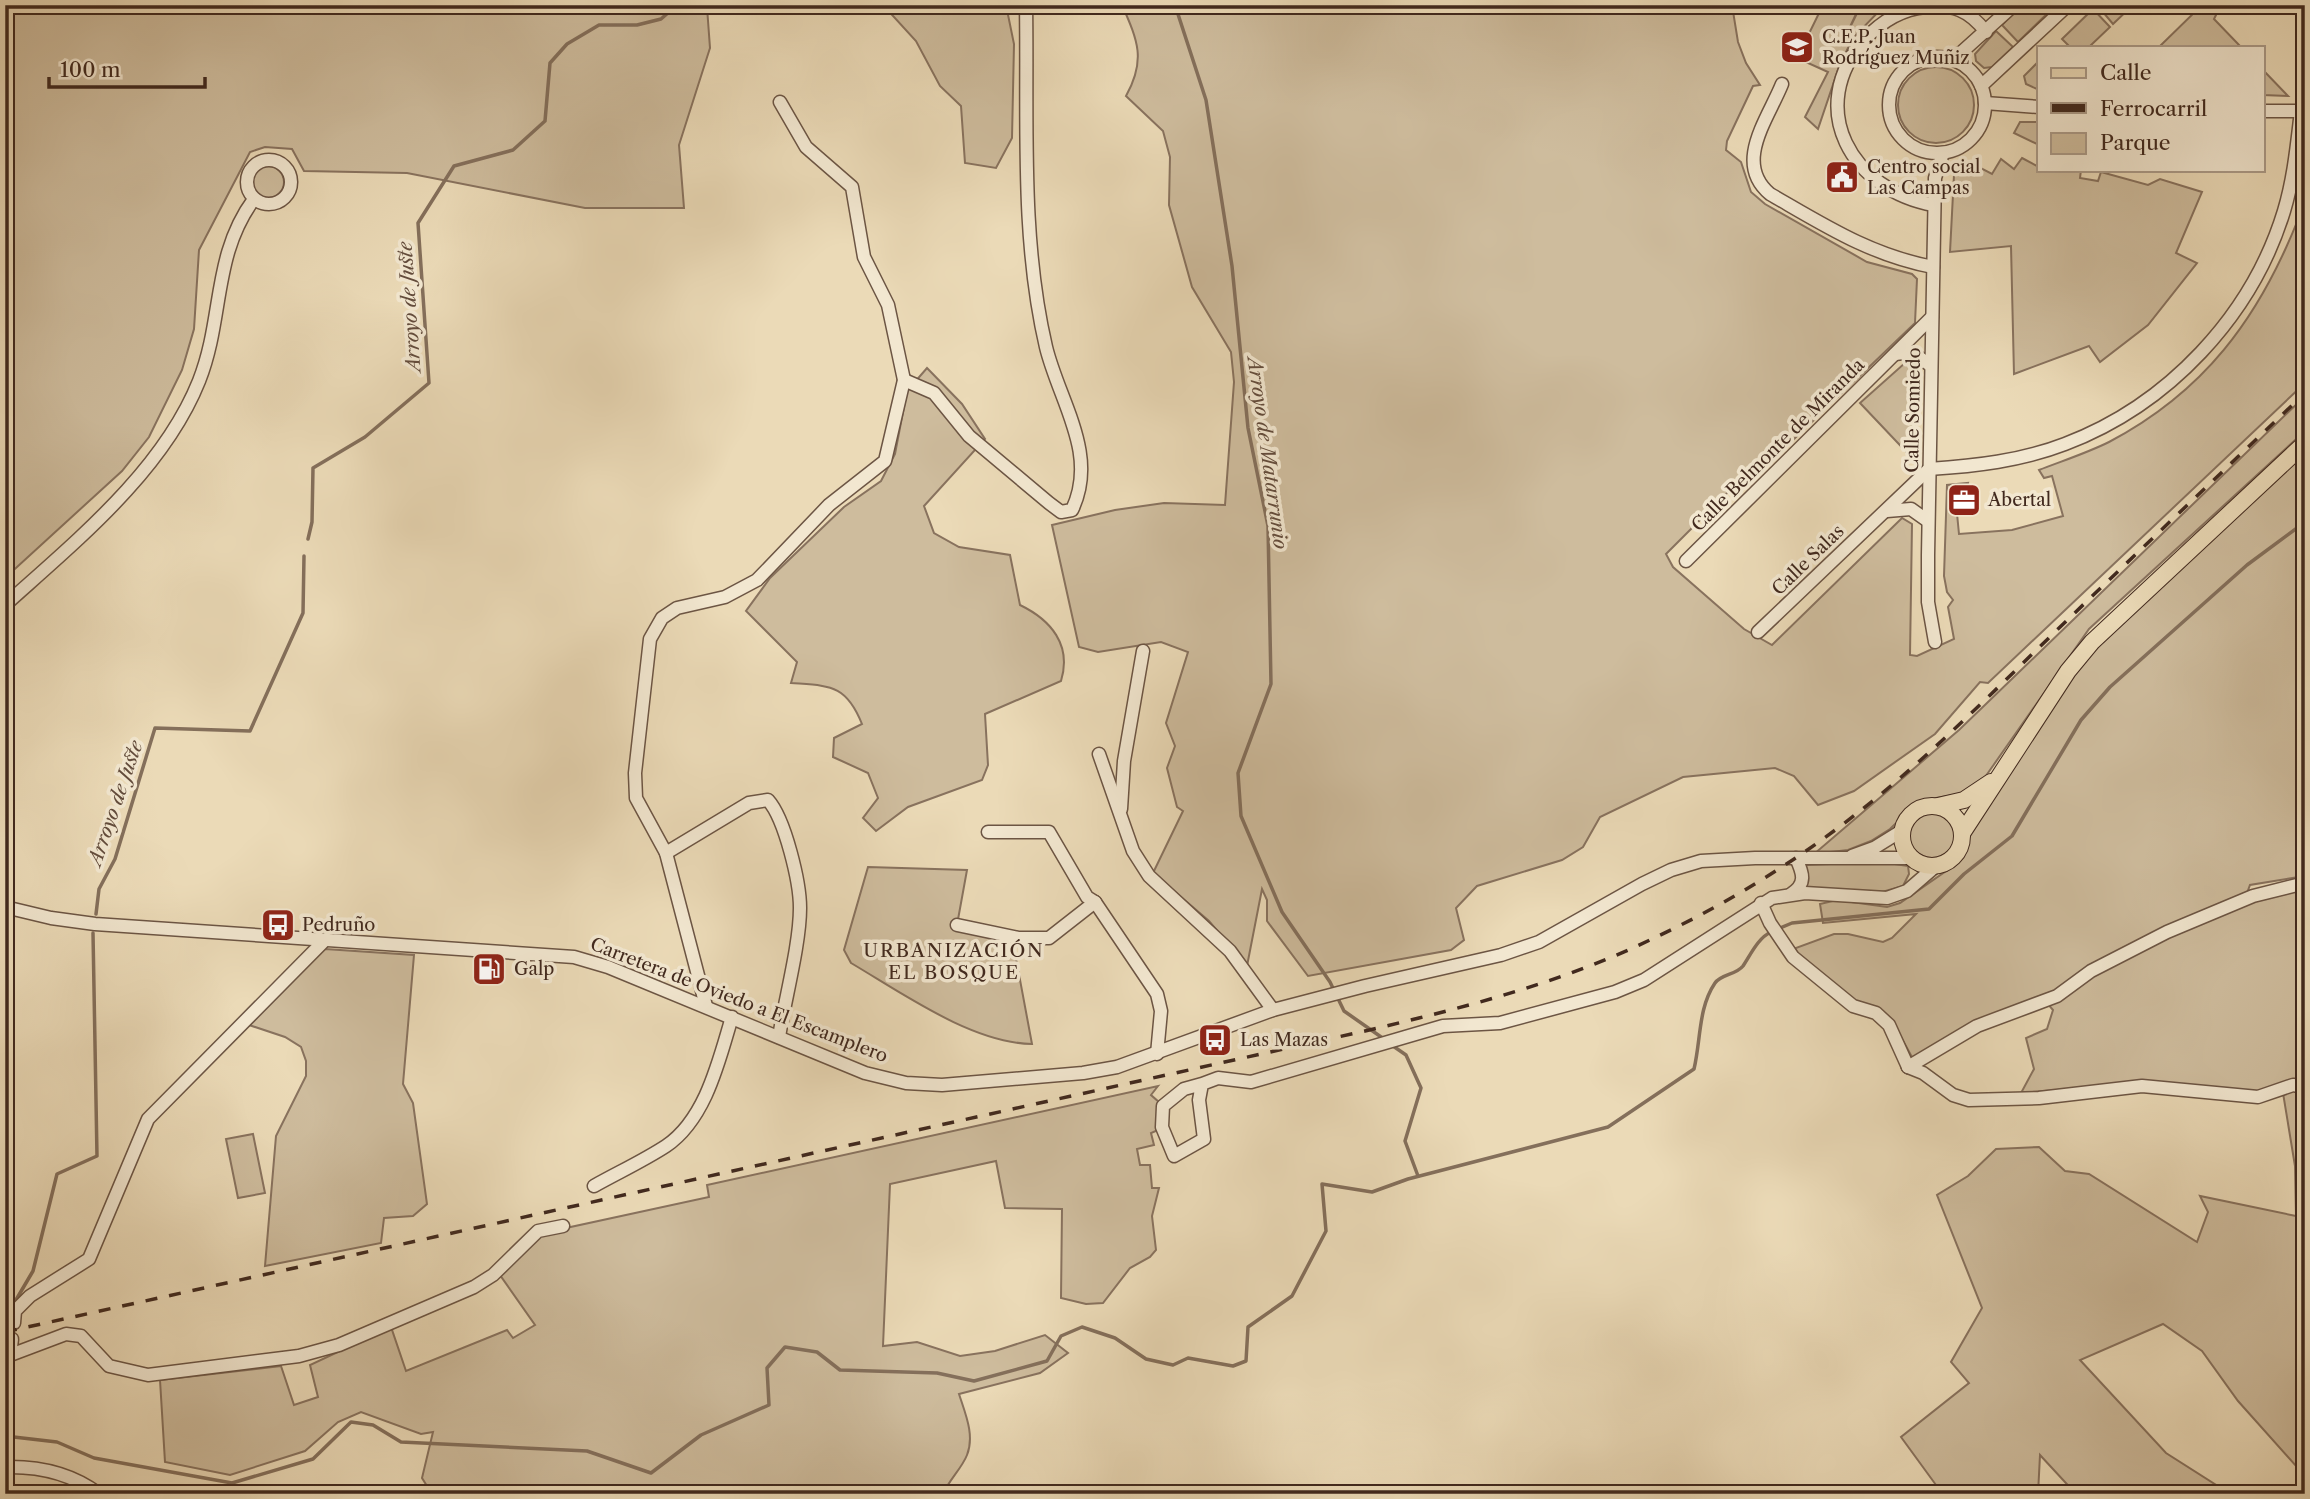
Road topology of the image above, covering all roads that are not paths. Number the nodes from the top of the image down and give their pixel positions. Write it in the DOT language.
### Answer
graph roads {
  1 [pos="1026,5"];
  2 [pos="2014,5"];
  3 [pos="2068,5"];
  4 [pos="1986,32"];
  5 [pos="1954,59"];
  6 [pos="1782,84"];
  7 [pos="1981,86"];
  8 [pos="780,102"];
  9 [pos="1985,103"];
  10 [pos="2037,107"];
  11 [pos="2303,110"];
  12 [pos="2264,111"];
  13 [pos="1929,153"];
  14 [pos="1943,153"];
  15 [pos="1935,178"];
  16 [pos="254,199"];
  17 [pos="1934,205"];
  18 [pos="1933,267"];
  19 [pos="1932,317"];
  20 [pos="1895,354"];
  21 [pos="1931,366"];
  22 [pos="904,380"];
  23 [pos="2305,443"];
  24 [pos="1929,468"];
  25 [pos="1883,512"];
  26 [pos="1928,521"];
  27 [pos="1686,561"];
  28 [pos="5,605"];
  29 [pos="1758,632"];
  30 [pos="1935,642"];
  31 [pos="1143,651"];
  32 [pos="1099,754"];
  33 [pos="2003,772"];
  34 [pos="1938,806"];
  35 [pos="1121,816"];
  36 [pos="1903,830"];
  37 [pos="988,832"];
  38 [pos="1963,832"];
  39 [pos="666,853"];
  40 [pos="1796,858"];
  41 [pos="1842,859"];
  42 [pos="1912,859"];
  43 [pos="1937,865"];
  44 [pos="2305,883"];
  45 [pos="1907,891"];
  46 [pos="1791,894"];
  47 [pos="1095,902"];
  48 [pos="1762,903"];
  49 [pos="5,906"];
  50 [pos="957,925"];
  51 [pos="326,939"];
  52 [pos="706,1006"];
  53 [pos="1273,1010"];
  54 [pos="732,1017"];
  55 [pos="779,1037"];
  56 [pos="1157,1054"];
  57 [pos="1908,1067"];
  58 [pos="1202,1084"];
  59 [pos="2305,1087"];
  60 [pos="593,1186"];
  61 [pos="563,1226"];
  62 [pos="14,1323"];
  63 [pos="12,1339"];
  64 [pos="8,1356"];
  65 [pos="5,1467"];
  66 [pos="99,1494"];
  1 -- 22 [label="street"];
  2 -- 4 [label="street"];
  3 -- 7 [label="street"];
  4 -- 5 [label="street"];
  4 -- 17 [label="street"];
  5 -- 7 [label="street"];
  5 -- 13 [label="street"];
  6 -- 18 [label="street"];
  7 -- 9 [label="street"];
  8 -- 22 [label="street"];
  9 -- 10 [label="street"];
  9 -- 14 [label="street"];
  11 -- 12 [label="street"];
  11 -- 24 [label="street"];
  13 -- 14 [label="street"];
  13 -- 15 [label="street, Calle Somiedo"];
  14 -- 15 [label="street, Calle Somiedo"];
  15 -- 17 [label="street, Calle Somiedo"];
  16 -- 28 [label="street"];
  17 -- 18 [label="street, Calle Somiedo"];
  18 -- 19 [label="street, Calle Somiedo"];
  19 -- 20 [label="street, Calle Belmonte de Miranda"];
  19 -- 21 [label="street, Calle Somiedo"];
  20 -- 21 [label="street"];
  20 -- 27 [label="street, Calle Belmonte de Miranda"];
  21 -- 24 [label="street, Calle Somiedo"];
  22 -- 39 [label="street"];
  23 -- 33 [label="main road"];
  24 -- 25 [label="street, Calle Salas"];
  24 -- 26 [label="street, Calle Somiedo"];
  25 -- 26 [label="street"];
  25 -- 29 [label="street, Calle Salas"];
  26 -- 30 [label="street, Calle Somiedo"];
  31 -- 35 [label="street"];
  32 -- 35 [label="street"];
  33 -- 34 [label="main road"];
  33 -- 38 [label="main road"];
  34 -- 36 [label="main road"];
  34 -- 38 [label="main road"];
  35 -- 53 [label="street"];
  36 -- 41 [label="street, Carretera de Oviedo a El Escamplero"];
  36 -- 42 [label="main road"];
  37 -- 47 [label="street"];
  38 -- 43 [label="main road"];
  39 -- 52 [label="street"];
  39 -- 55 [label="street"];
  40 -- 41 [label="street, Carretera de Oviedo a El Escamplero"];
  40 -- 46 [label="street"];
  40 -- 53 [label="street, Carretera de Oviedo a El Escamplero"];
  41 -- 42 [label="street, Carretera de Oviedo a El Escamplero"];
  42 -- 43 [label="main road"];
  42 -- 45 [label="street"];
  43 -- 45 [label="street"];
  44 -- 57 [label="street"];
  45 -- 46 [label="street"];
  46 -- 48 [label="street"];
  47 -- 50 [label="street"];
  47 -- 56 [label="street"];
  48 -- 57 [label="street"];
  48 -- 58 [label="street"];
  49 -- 51 [label="street, Carretera de Oviedo a El Escamplero"];
  51 -- 52 [label="street, Carretera de Oviedo a El Escamplero"];
  51 -- 62 [label="street"];
  52 -- 54 [label="street, Carretera de Oviedo a El Escamplero"];
  53 -- 56 [label="street, Carretera de Oviedo a El Escamplero"];
  54 -- 55 [label="street, Carretera de Oviedo a El Escamplero"];
  54 -- 60 [label="street"];
  55 -- 56 [label="street, Carretera de Oviedo a El Escamplero"];
  57 -- 59 [label="street"];
  58 -- 58 [label="street"];
  61 -- 64 [label="street"];
  63 -- 64 [label="street"];
  65 -- 66 [label="street"];
}
